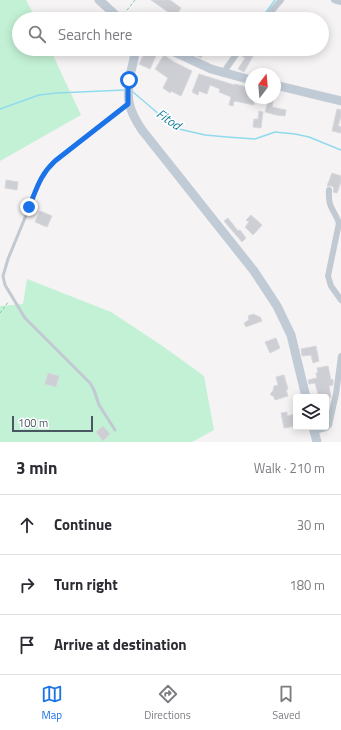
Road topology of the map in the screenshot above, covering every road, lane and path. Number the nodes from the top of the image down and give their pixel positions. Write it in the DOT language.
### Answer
graph roads {
  1 [pos="99,0"];
  2 [pos="136,0"];
  3 [pos="281,0"];
  4 [pos="334,0"];
  5 [pos="341,2"];
  6 [pos="112,12"];
  7 [pos="126,12"];
  8 [pos="271,12"];
  9 [pos="134,56"];
  10 [pos="182,56"];
  11 [pos="235,56"];
  12 [pos="223,73"];
  13 [pos="245,78"];
  14 [pos="281,86"];
  15 [pos="341,101"];
  16 [pos="128,104"];
  17 [pos="329,190"];
  18 [pos="12,297"];
  19 [pos="341,300"];
  20 [pos="0,313"];
  21 [pos="341,356"];
  22 [pos="305,394"];
  23 [pos="329,425"];
  24 [pos="115,430"];
  25 [pos="313,430"];
  26 [pos="317,442"];
  1 -- 6 [label="main road"];
  2 -- 7 [label="path"];
  3 -- 8 [label="street"];
  4 -- 5 [label="street"];
  9 -- 16 [label="main road"];
  10 -- 12 [label="main road"];
  11 -- 12 [label="street"];
  12 -- 13 [label="main road"];
  14 -- 15 [label="main road"];
  16 -- 18 [label="lane"];
  16 -- 22 [label="main road"];
  17 -- 19 [label="street"];
  18 -- 20 [label="path"];
  18 -- 24 [label="lane"];
  21 -- 23 [label="street"];
  25 -- 26 [label="main road"];
}
